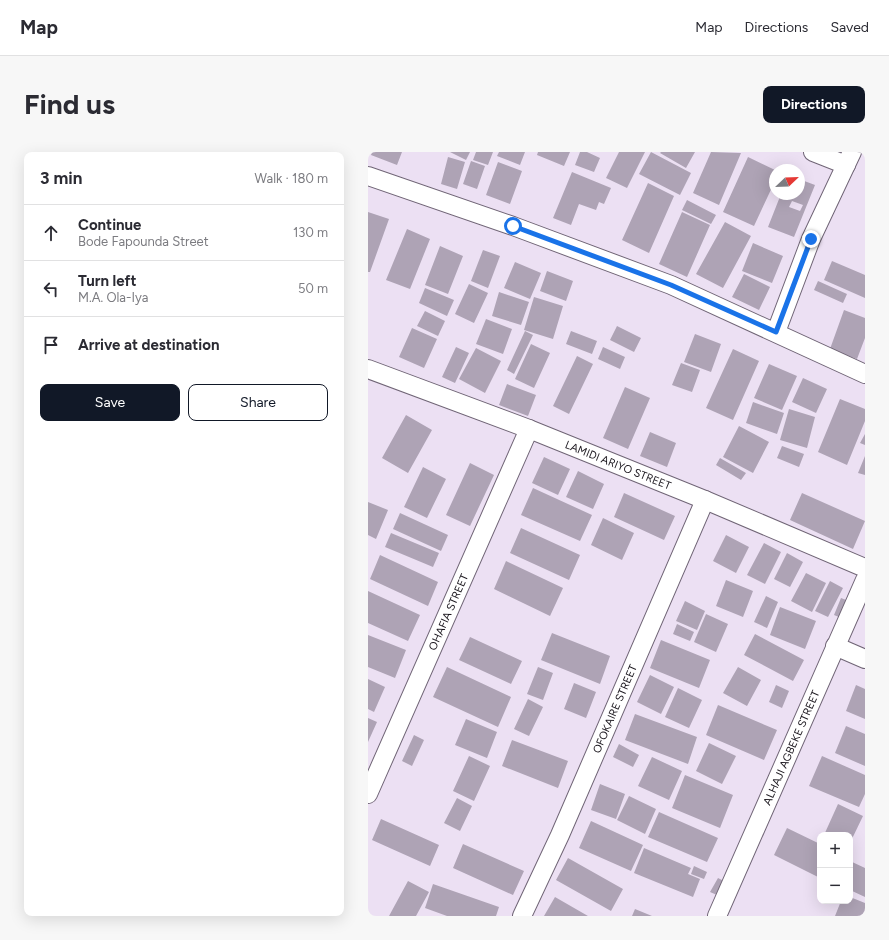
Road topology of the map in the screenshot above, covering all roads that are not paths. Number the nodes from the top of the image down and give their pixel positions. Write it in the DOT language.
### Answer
graph roads {
  1 [pos="813,152"];
  2 [pos="849,158"];
  3 [pos="368,176"];
  4 [pos="776,332"];
  5 [pos="865,374"];
  6 [pos="370,375"];
  7 [pos="529,429"];
  8 [pos="705,500"];
  9 [pos="865,568"];
  10 [pos="865,580"];
  11 [pos="835,646"];
  12 [pos="865,659"];
  13 [pos="368,794"];
  14 [pos="522,916"];
  15 [pos="717,916"];
  1 -- 2 [label="street"];
  2 -- 4 [label="street"];
  3 -- 4 [label="street"];
  4 -- 5 [label="street"];
  6 -- 7 [label="street, LAMIDI ARIYO STREET"];
  7 -- 8 [label="street, LAMIDI ARIYO STREET"];
  7 -- 13 [label="street, OHAFIA STREET"];
  8 -- 9 [label="street, LAMIDI ARIYO STREET"];
  8 -- 14 [label="street, OFOKAIRE STREET"];
  10 -- 11 [label="street, ALHAJI AGBEKE STREET"];
  11 -- 12 [label="street"];
  11 -- 15 [label="street, ALHAJI AGBEKE STREET"];
}
